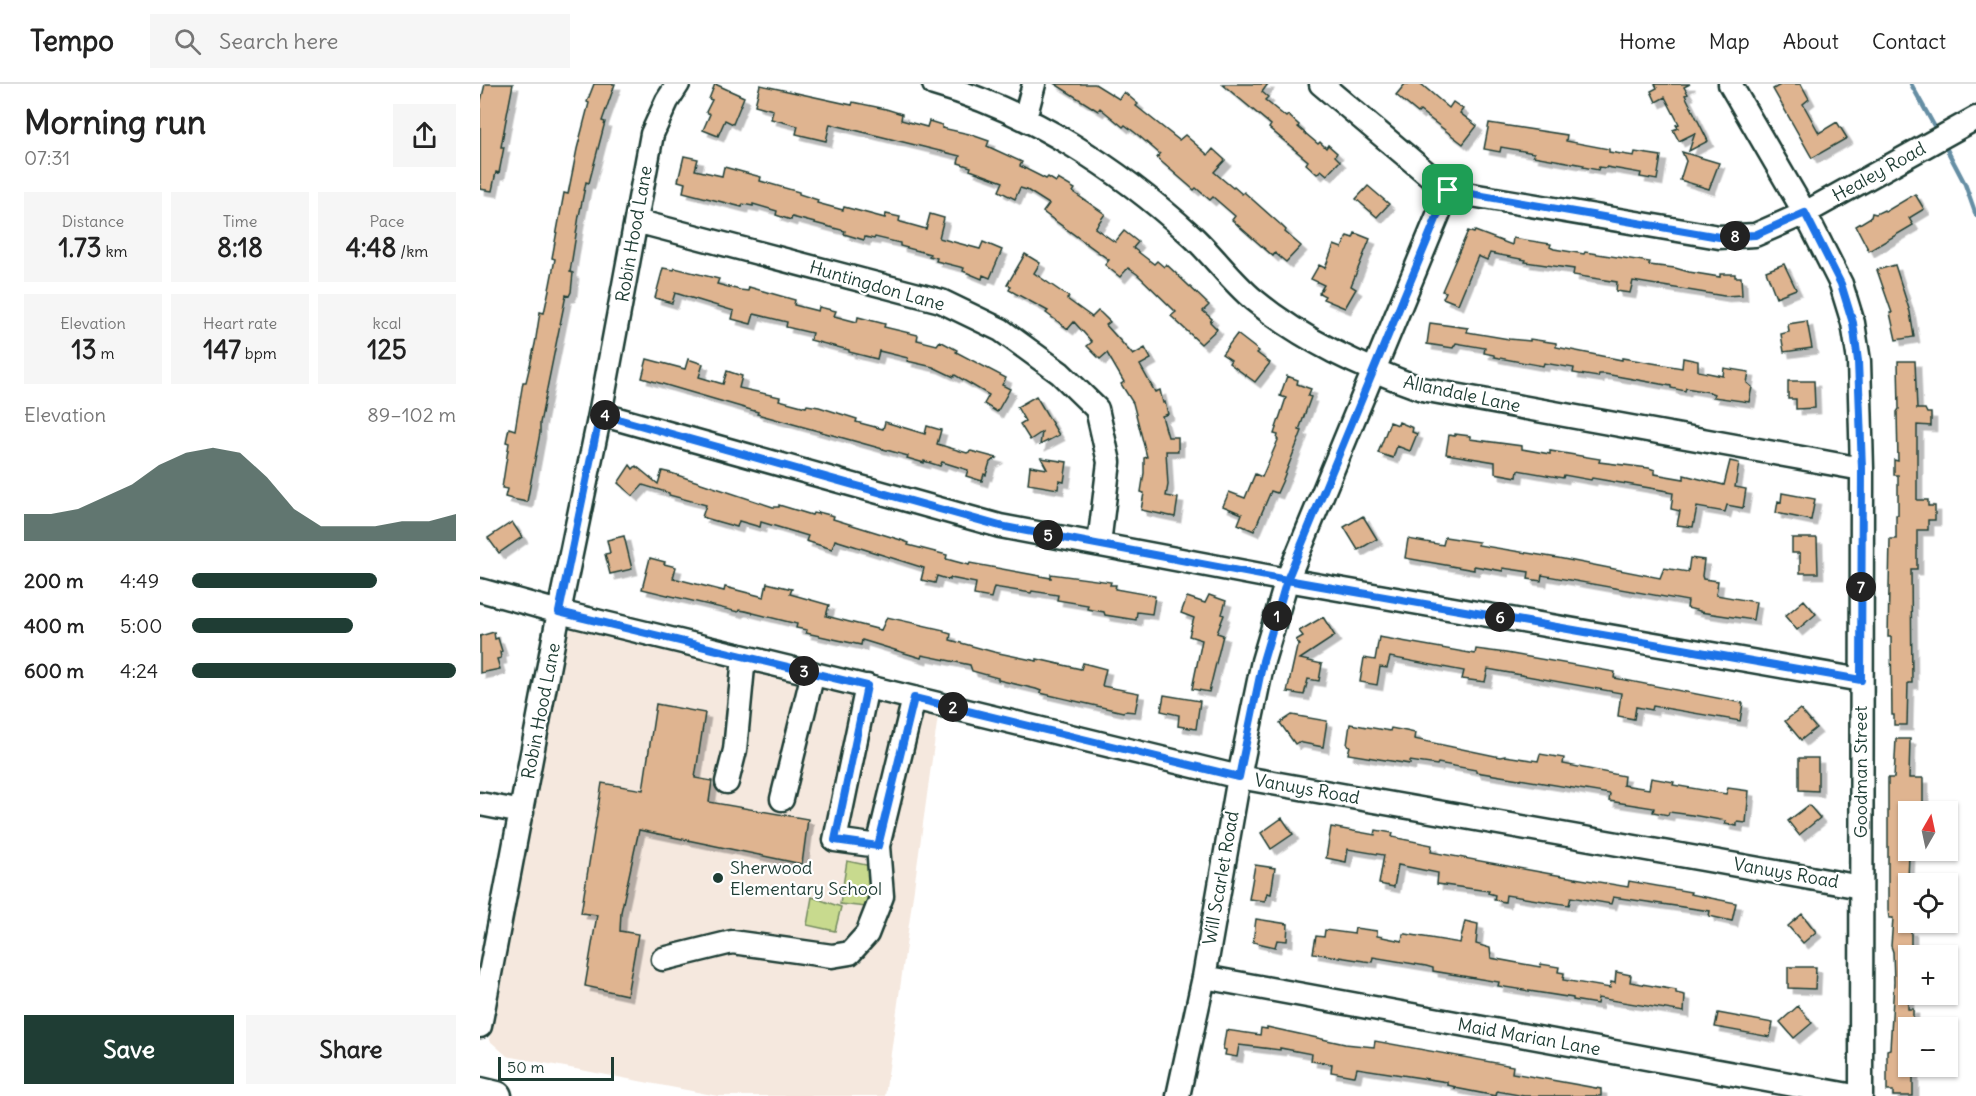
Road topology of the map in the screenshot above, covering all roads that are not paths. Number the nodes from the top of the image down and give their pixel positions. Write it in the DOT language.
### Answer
graph roads {
  1 [pos="678,84"];
  2 [pos="934,84"];
  3 [pos="1034,84"];
  4 [pos="1321,84"];
  5 [pos="1730,84"];
  6 [pos="1025,118"];
  7 [pos="1976,118"];
  8 [pos="1448,190"];
  9 [pos="1805,213"];
  10 [pos="636,221"];
  11 [pos="1372,371"];
  12 [pos="600,414"];
  13 [pos="1862,469"];
  14 [pos="1099,544"];
  15 [pos="1287,580"];
  16 [pos="480,590"];
  17 [pos="559,612"];
  18 [pos="744,657"];
  19 [pos="813,673"];
  20 [pos="1861,680"];
  21 [pos="867,686"];
  22 [pos="914,698"];
  23 [pos="1239,777"];
  24 [pos="727,782"];
  25 [pos="782,799"];
  26 [pos="480,804"];
  27 [pos="522,812"];
  28 [pos="878,846"];
  29 [pos="1861,887"];
  30 [pos="489,936"];
  31 [pos="663,959"];
  32 [pos="1204,977"];
  33 [pos="480,1026"];
  34 [pos="480,1092"];
  35 [pos="497,1096"];
  36 [pos="1178,1096"];
  37 [pos="1854,1096"];
  38 [pos="1861,1096"];
  1 -- 10 [label="street, Robin Hood Lane"];
  2 -- 6 [label="street, Allandale Lane"];
  3 -- 6 [label="street"];
  4 -- 8 [label="street"];
  5 -- 9 [label="street, Goodman Street"];
  6 -- 11 [label="street, Allandale Lane"];
  7 -- 9 [label="street, Healey Road"];
  8 -- 9 [label="street, Healey Road"];
  8 -- 11 [label="street, Will Scarlet Road"];
  9 -- 13 [label="street, Goodman Street"];
  10 -- 12 [label="street, Robin Hood Lane"];
  10 -- 14 [label="street, Huntingdon Lane"];
  11 -- 13 [label="street, Allandale Lane"];
  11 -- 15 [label="street, Will Scarlet Road"];
  12 -- 14 [label="street"];
  12 -- 17 [label="street, Robin Hood Lane"];
  13 -- 20 [label="street, Goodman Street"];
  14 -- 15 [label="street"];
  15 -- 20 [label="street"];
  15 -- 23 [label="street, Will Scarlet Road"];
  16 -- 17 [label="street, Vanuys Road"];
  17 -- 18 [label="street, Vanuys Road"];
  17 -- 27 [label="street, Robin Hood Lane"];
  18 -- 19 [label="street, Vanuys Road"];
  18 -- 24 [label="street"];
  19 -- 21 [label="street, Vanuys Road"];
  19 -- 25 [label="street"];
  20 -- 29 [label="street, Goodman Street"];
  21 -- 22 [label="street, Vanuys Road"];
  21 -- 28 [label="street"];
  22 -- 23 [label="street, Vanuys Road"];
  22 -- 28 [label="street"];
  23 -- 29 [label="street, Vanuys Road"];
  23 -- 32 [label="street, Will Scarlet Road"];
  26 -- 27 [label="street"];
  27 -- 30 [label="street, Robin Hood Lane"];
  28 -- 31 [label="street"];
  29 -- 38 [label="street, Goodman Street"];
  30 -- 33 [label="street, Robin Hood Lane"];
  32 -- 36 [label="street, Will Scarlet Road"];
  32 -- 37 [label="street, Maid Marian Lane"];
  34 -- 35 [label="main road"];
}
